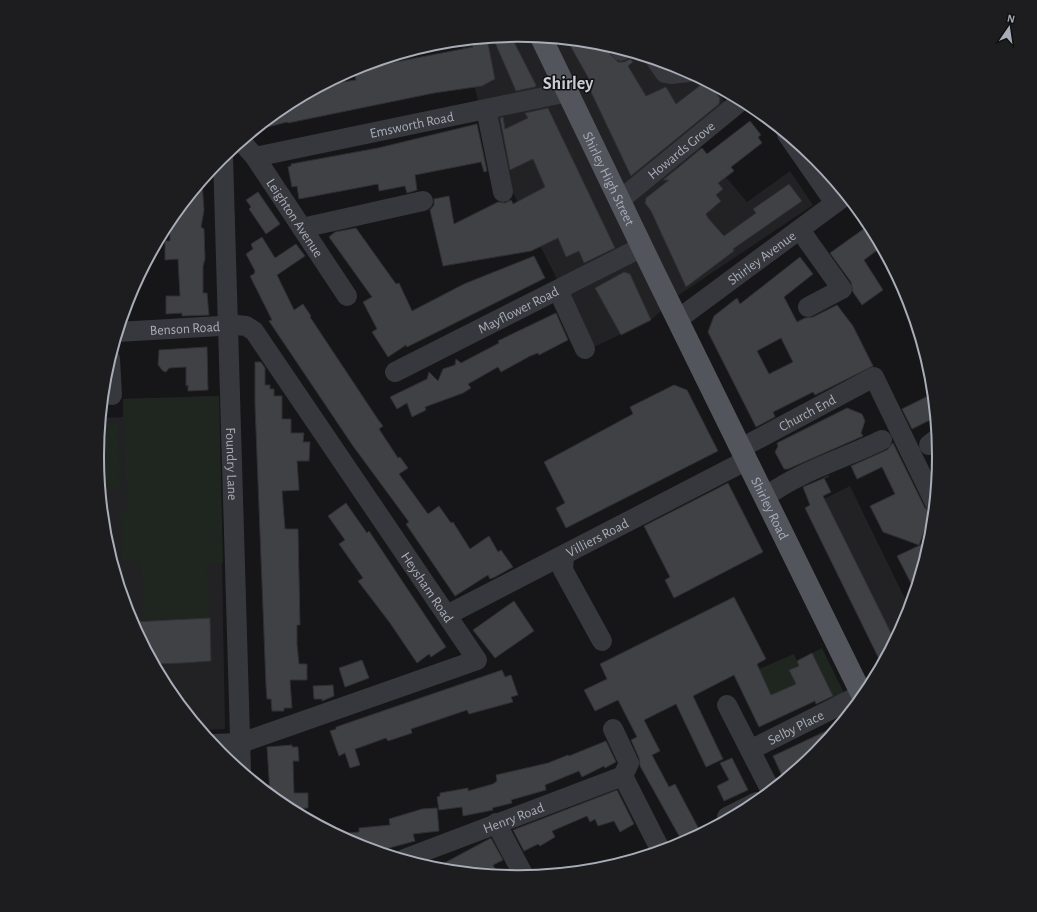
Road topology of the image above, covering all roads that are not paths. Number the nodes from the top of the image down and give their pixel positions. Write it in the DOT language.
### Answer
graph roads {
  1 [pos="544,43"];
  2 [pos="661,68"];
  3 [pos="676,73"];
  4 [pos="568,92"];
  5 [pos="732,101"];
  6 [pos="486,109"];
  7 [pos="245,146"];
  8 [pos="255,157"];
  9 [pos="812,164"];
  10 [pos="223,166"];
  11 [pos="503,192"];
  12 [pos="841,199"];
  13 [pos="620,200"];
  14 [pos="423,201"];
  15 [pos="302,228"];
  16 [pos="800,230"];
  17 [pos="642,248"];
  18 [pos="558,290"];
  19 [pos="347,296"];
  20 [pos="808,307"];
  21 [pos="678,320"];
  22 [pos="227,325"];
  23 [pos="124,332"];
  24 [pos="584,349"];
  25 [pos="395,372"];
  26 [pos="111,380"];
  27 [pos="112,395"];
  28 [pos="882,440"];
  29 [pos="744,454"];
  30 [pos="931,494"];
  31 [pos="765,497"];
  32 [pos="564,555"];
  33 [pos="447,615"];
  34 [pos="602,641"];
  35 [pos="860,690"];
  36 [pos="853,699"];
  37 [pos="727,704"];
  38 [pos="613,729"];
  39 [pos="241,743"];
  40 [pos="221,744"];
  41 [pos="750,750"];
  42 [pos="241,762"];
  43 [pos="623,776"];
  44 [pos="768,786"];
  45 [pos="496,823"];
  46 [pos="657,846"];
  47 [pos="411,856"];
  48 [pos="521,870"];
  1 -- 4 [label="main road, Shirley High Street"];
  2 -- 3 [label="street"];
  4 -- 6 [label="street, Emsworth Road"];
  4 -- 13 [label="main road, Shirley High Street"];
  5 -- 13 [label="street, Howards Grove"];
  6 -- 8 [label="street, Emsworth Road"];
  6 -- 11 [label="street"];
  7 -- 8 [label="street, Leighton Avenue"];
  8 -- 15 [label="street, Leighton Avenue"];
  9 -- 12 [label="street"];
  10 -- 22 [label="street, Foundry Lane"];
  12 -- 16 [label="street, Shirley Avenue"];
  13 -- 17 [label="main road, Shirley High Street"];
  14 -- 15 [label="street"];
  15 -- 19 [label="street, Leighton Avenue"];
  16 -- 20 [label="street"];
  16 -- 21 [label="street, Shirley Avenue"];
  17 -- 18 [label="street, Mayflower Road"];
  17 -- 21 [label="main road, Shirley High Street"];
  18 -- 24 [label="street"];
  18 -- 25 [label="street, Mayflower Road"];
  21 -- 29 [label="main road, Shirley Road"];
  22 -- 23 [label="street, Benson Road"];
  22 -- 33 [label="street, Heysham Road"];
  22 -- 39 [label="street, Foundry Lane"];
  26 -- 27 [label="street"];
  28 -- 31 [label="street"];
  29 -- 30 [label="street, Church End"];
  29 -- 31 [label="main road, Shirley Road"];
  29 -- 32 [label="street, Villiers Road"];
  31 -- 35 [label="main road, Shirley Road"];
  32 -- 33 [label="street, Villiers Road"];
  32 -- 34 [label="street"];
  33 -- 39 [label="street, Heysham Road"];
  36 -- 41 [label="street, Selby Place"];
  37 -- 41 [label="street, Selby Place"];
  38 -- 43 [label="street"];
  39 -- 40 [label="street"];
  39 -- 42 [label="street, Foundry Lane"];
  41 -- 44 [label="street, Selby Place"];
  43 -- 45 [label="street, Henry Road"];
  43 -- 46 [label="street"];
  45 -- 47 [label="street, Henry Road"];
  45 -- 48 [label="street"];
}
